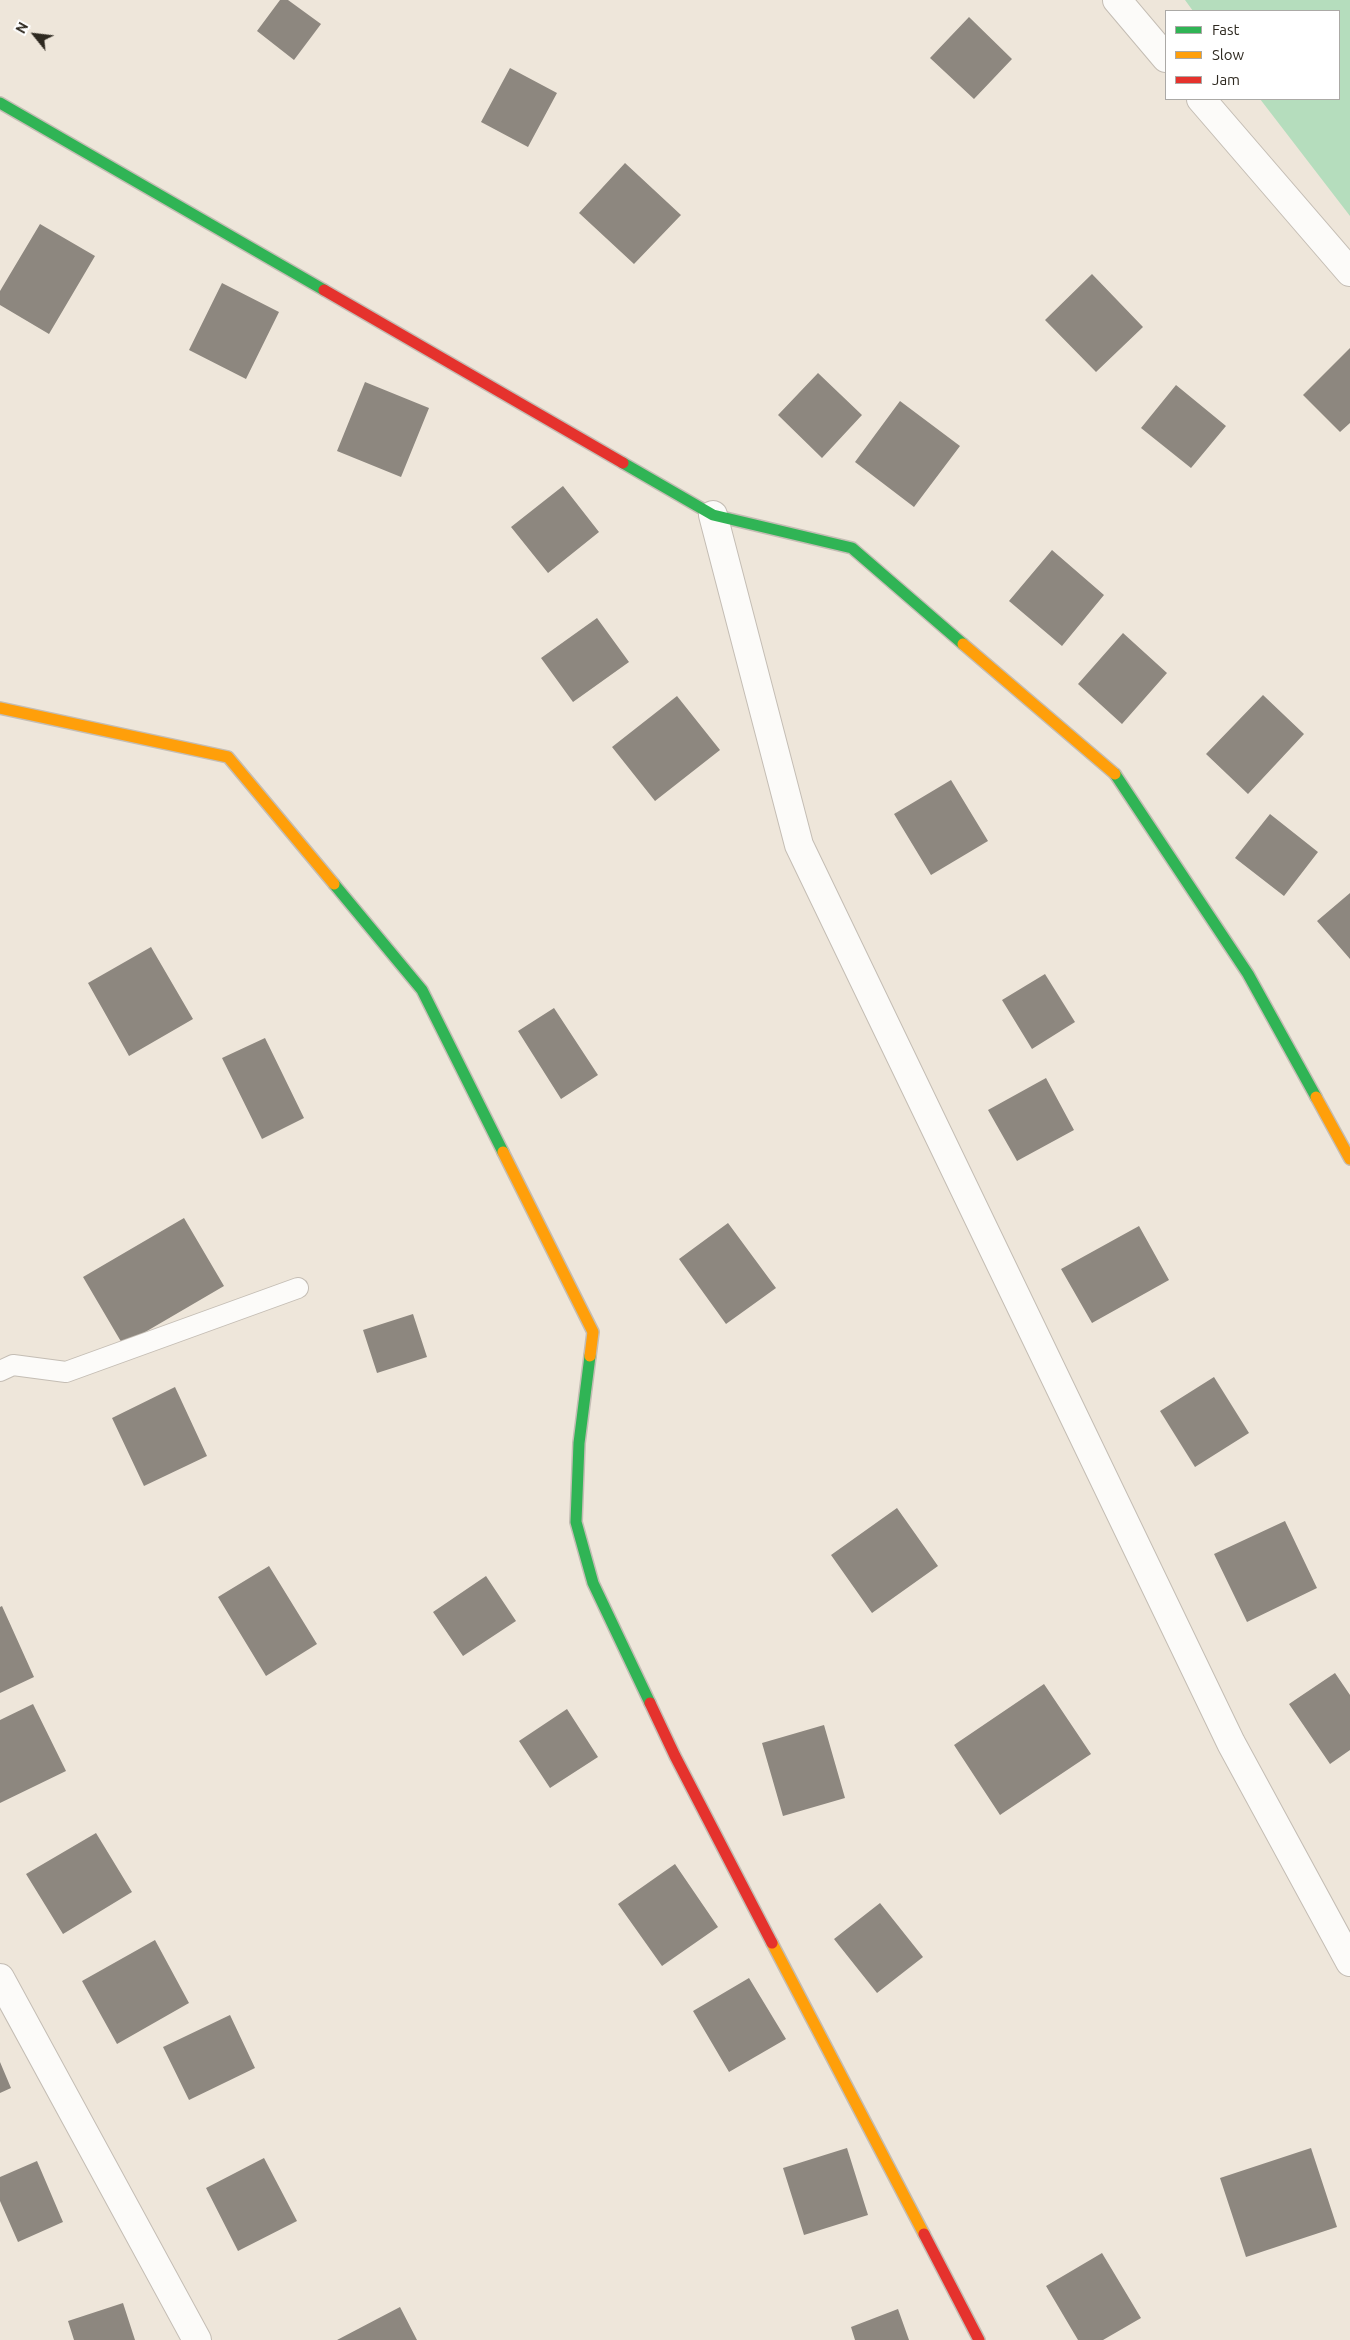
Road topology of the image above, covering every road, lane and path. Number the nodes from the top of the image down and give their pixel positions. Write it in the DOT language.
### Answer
graph roads {
  1 [pos="1117,0"];
  2 [pos="1165,57"];
  3 [pos="1203,100"];
  4 [pos="0,103"];
  5 [pos="1350,272"];
  6 [pos="713,515"];
  7 [pos="0,708"];
  8 [pos="1350,1159"];
  9 [pos="298,1288"];
  10 [pos="0,1371"];
  11 [pos="1350,1962"];
  12 [pos="0,1978"];
  13 [pos="197,2340"];
  14 [pos="979,2340"];
  1 -- 2 [label="street"];
  3 -- 5 [label="street"];
  4 -- 6 [label="street"];
  6 -- 8 [label="street"];
  6 -- 11 [label="street"];
  7 -- 14 [label="street"];
  9 -- 10 [label="lane"];
  12 -- 13 [label="street"];
}
